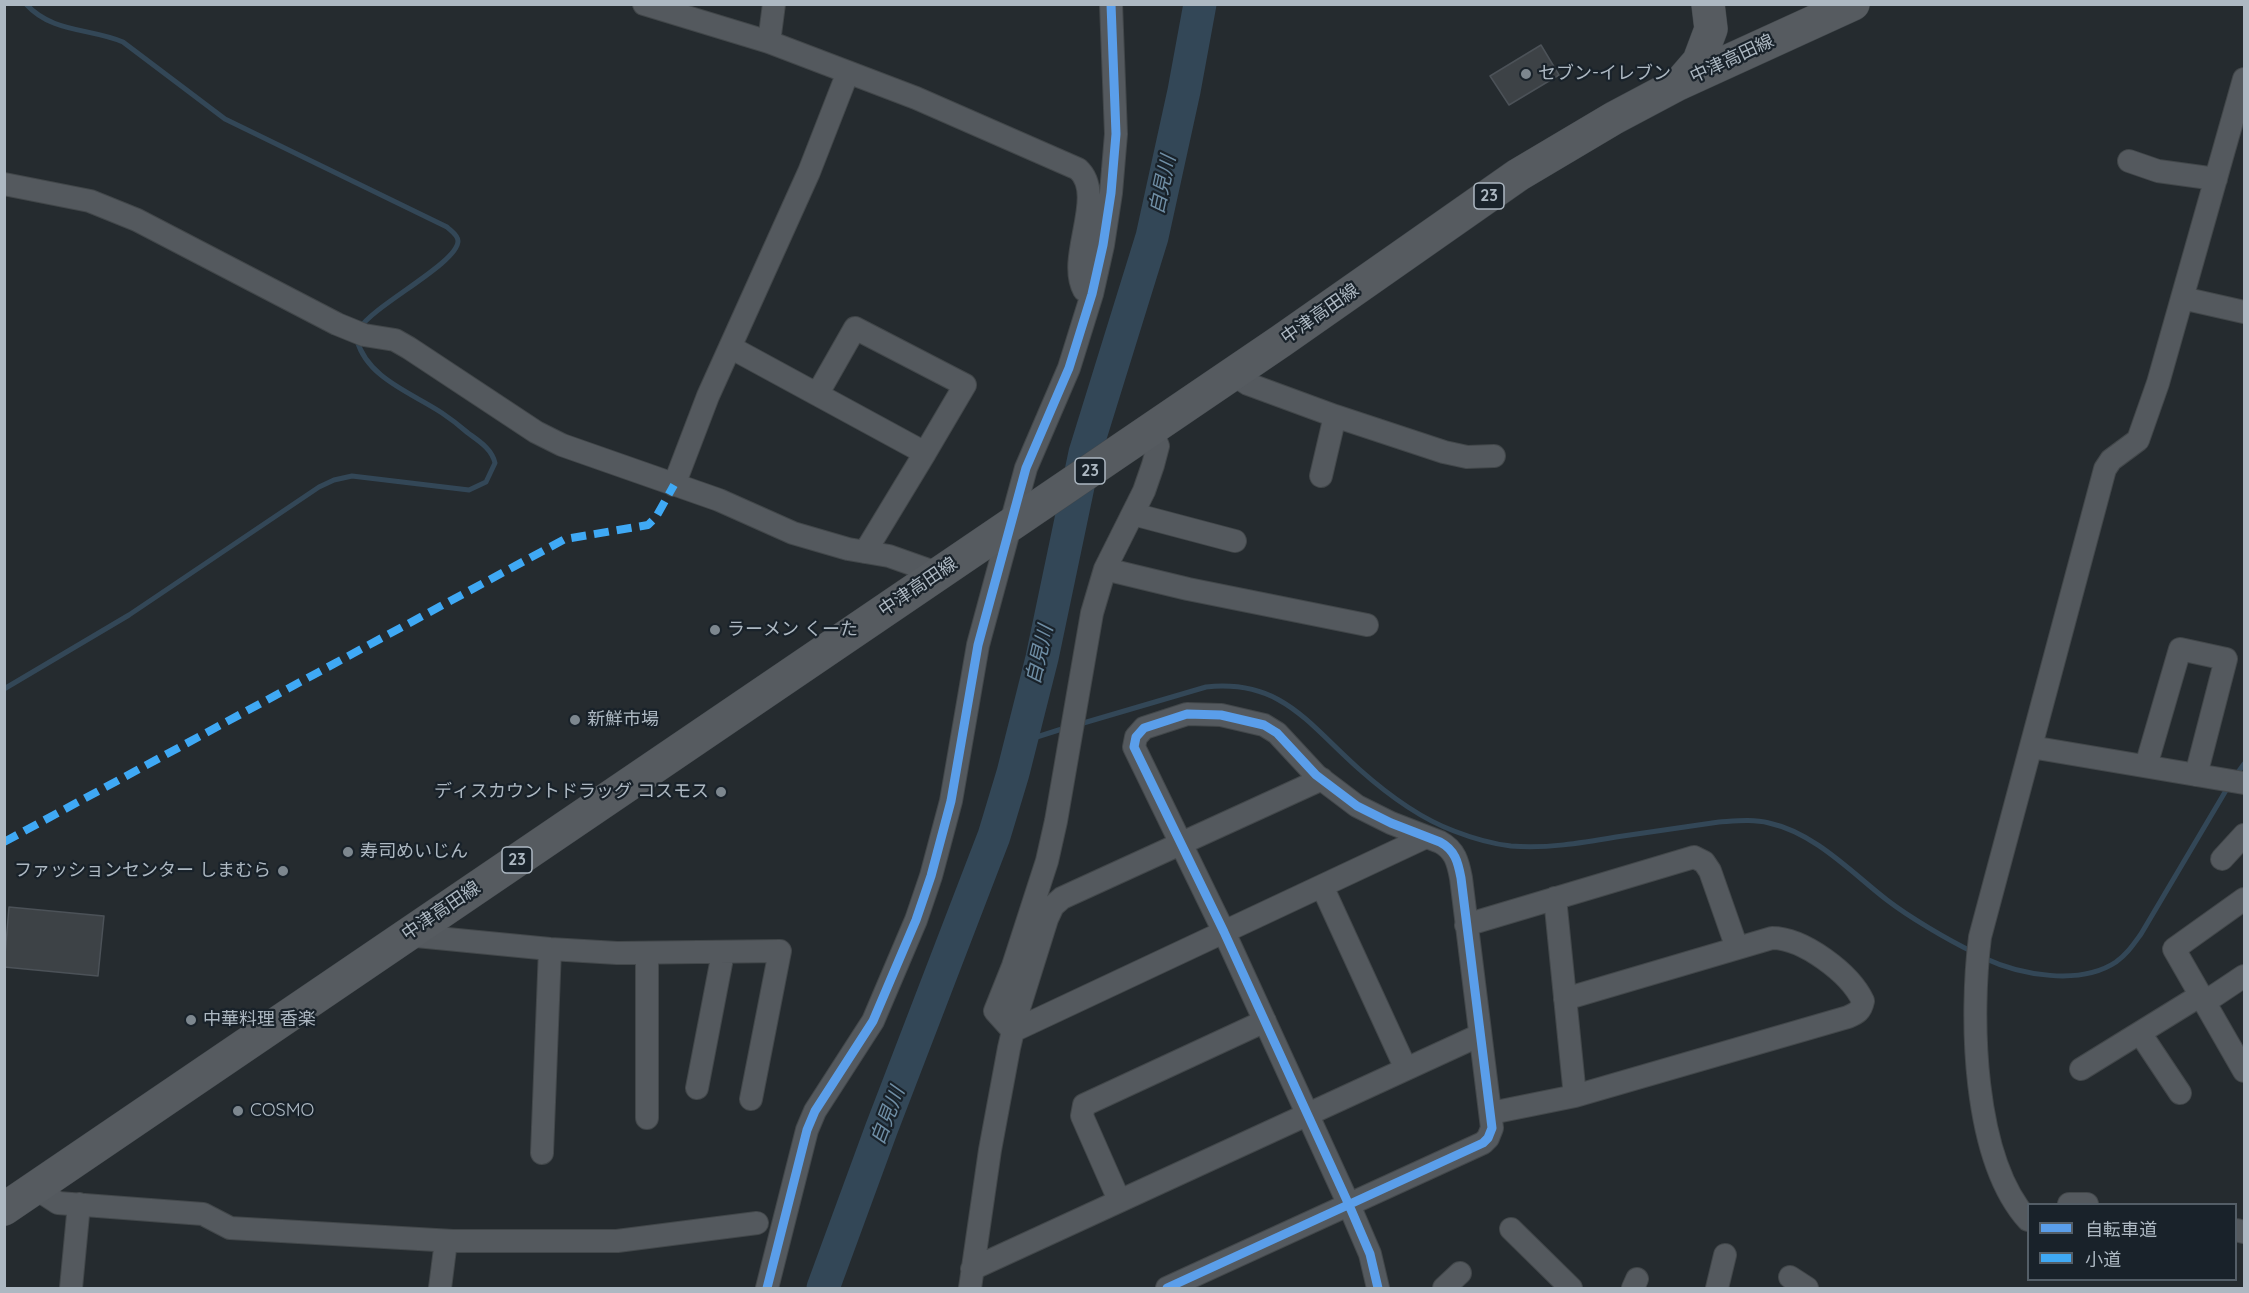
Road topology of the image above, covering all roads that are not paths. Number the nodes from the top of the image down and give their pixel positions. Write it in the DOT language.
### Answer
graph roads {
  1 [pos="644,4"];
  2 [pos="774,4"];
  3 [pos="1111,4"];
  4 [pos="1708,4"];
  5 [pos="1853,4"];
  6 [pos="769,42"];
  7 [pos="848,72"];
  8 [pos="2244,79"];
  9 [pos="1678,84"];
  10 [pos="2129,161"];
  11 [pos="2216,179"];
  12 [pos="4,184"];
  13 [pos="1092,294"];
  14 [pos="2182,298"];
  15 [pos="2244,312"];
  16 [pos="730,347"];
  17 [pos="1233,374"];
  18 [pos="818,393"];
  19 [pos="1335,416"];
  20 [pos="1150,430"];
  21 [pos="925,453"];
  22 [pos="1494,456"];
  23 [pos="1321,476"];
  24 [pos="674,486"];
  25 [pos="1133,514"];
  26 [pos="1021,518"];
  27 [pos="1235,541"];
  28 [pos="865,552"];
  29 [pos="1105,569"];
  30 [pos="937,573"];
  31 [pos="1367,625"];
  32 [pos="2031,747"];
  33 [pos="2146,766"];
  34 [pos="2196,775"];
  35 [pos="1322,779"];
  36 [pos="2244,783"];
  37 [pos="2244,836"];
  38 [pos="1426,837"];
  39 [pos="1182,843"];
  40 [pos="2222,859"];
  41 [pos="1322,886"];
  42 [pos="1555,898"];
  43 [pos="2244,899"];
  44 [pos="1466,925"];
  45 [pos="1224,932"];
  46 [pos="406,935"];
  47 [pos="1737,948"];
  48 [pos="550,949"];
  49 [pos="723,953"];
  50 [pos="647,954"];
  51 [pos="2244,976"];
  52 [pos="1565,999"];
  53 [pos="2203,999"];
  54 [pos="1265,1021"];
  55 [pos="1013,1031"];
  56 [pos="2140,1033"];
  57 [pos="1480,1035"];
  58 [pos="1406,1069"];
  59 [pos="2081,1069"];
  60 [pos="2244,1071"];
  61 [pos="697,1088"];
  62 [pos="2180,1093"];
  63 [pos="1575,1096"];
  64 [pos="751,1099"];
  65 [pos="1491,1113"];
  66 [pos="1307,1114"];
  67 [pos="647,1118"];
  68 [pos="542,1153"];
  69 [pos="35,1188"];
  70 [pos="1119,1200"];
  71 [pos="79,1204"];
  72 [pos="1349,1205"];
  73 [pos="4,1209"];
  74 [pos="2027,1219"];
  75 [pos="757,1223"];
  76 [pos="1511,1229"];
  77 [pos="446,1241"];
  78 [pos="1725,1255"];
  79 [pos="971,1279"];
  80 [pos="71,1288"];
  81 [pos="440,1288"];
  82 [pos="767,1288"];
  83 [pos="1167,1288"];
  84 [pos="1378,1288"];
  85 [pos="1571,1288"];
  86 [pos="1717,1288"];
  1 -- 6 [label="street"];
  2 -- 6 [label="street"];
  3 -- 13 [label="street"];
  4 -- 9 [label="main road"];
  5 -- 9 [label="main road, 中津高田線 / 23"];
  6 -- 7 [label="street"];
  7 -- 13 [label="street"];
  7 -- 16 [label="street"];
  8 -- 11 [label="street"];
  9 -- 17 [label="main road, 中津高田線 / 23"];
  10 -- 11 [label="street"];
  11 -- 14 [label="street"];
  12 -- 24 [label="street"];
  13 -- 26 [label="street"];
  14 -- 15 [label="street"];
  14 -- 32 [label="street"];
  16 -- 18 [label="street"];
  16 -- 24 [label="street"];
  17 -- 19 [label="street"];
  17 -- 20 [label="main road, 中津高田線 / 23"];
  18 -- 21 [label="street"];
  18 -- 21 [label="street"];
  19 -- 22 [label="street"];
  19 -- 23 [label="street"];
  20 -- 25 [label="street"];
  20 -- 26 [label="main road, 中津高田線 / 23"];
  21 -- 28 [label="street"];
  24 -- 28 [label="street"];
  25 -- 27 [label="street"];
  25 -- 29 [label="street"];
  26 -- 30 [label="main road, 中津高田線 / 23"];
  26 -- 82 [label="street"];
  28 -- 30 [label="street"];
  29 -- 31 [label="street"];
  29 -- 55 [label="street"];
  30 -- 46 [label="main road, 中津高田線 / 23"];
  32 -- 33 [label="street"];
  32 -- 74 [label="street"];
  33 -- 34 [label="street"];
  33 -- 34 [label="street"];
  34 -- 36 [label="street"];
  35 -- 38 [label="street"];
  35 -- 39 [label="street"];
  35 -- 39 [label="street"];
  37 -- 40 [label="street"];
  38 -- 41 [label="street"];
  38 -- 44 [label="street"];
  39 -- 45 [label="street"];
  39 -- 55 [label="street"];
  41 -- 45 [label="street"];
  41 -- 58 [label="street"];
  42 -- 44 [label="street"];
  42 -- 47 [label="street"];
  42 -- 52 [label="street"];
  43 -- 53 [label="street"];
  44 -- 57 [label="street"];
  45 -- 54 [label="street"];
  45 -- 55 [label="street"];
  46 -- 48 [label="street"];
  46 -- 69 [label="main road, 中津高田線 / 23"];
  47 -- 52 [label="street"];
  47 -- 63 [label="street"];
  48 -- 50 [label="street"];
  48 -- 68 [label="street"];
  49 -- 50 [label="street"];
  49 -- 61 [label="street"];
  49 -- 64 [label="street"];
  50 -- 67 [label="street"];
  51 -- 53 [label="street"];
  52 -- 63 [label="street"];
  53 -- 56 [label="street"];
  53 -- 60 [label="street"];
  54 -- 66 [label="street"];
  54 -- 70 [label="street"];
  55 -- 79 [label="street"];
  56 -- 59 [label="street"];
  56 -- 62 [label="street"];
  57 -- 58 [label="street"];
  57 -- 65 [label="street"];
  58 -- 66 [label="street"];
  63 -- 65 [label="street"];
  65 -- 72 [label="street"];
  66 -- 70 [label="street"];
  66 -- 72 [label="street"];
  69 -- 71 [label="street"];
  69 -- 73 [label="main road, 中津高田線 / 23"];
  70 -- 79 [label="street"];
  71 -- 77 [label="street"];
  71 -- 80 [label="street"];
  72 -- 83 [label="street"];
  72 -- 84 [label="street"];
  75 -- 77 [label="street"];
  76 -- 85 [label="street"];
  77 -- 81 [label="street"];
  78 -- 86 [label="street"];
}
